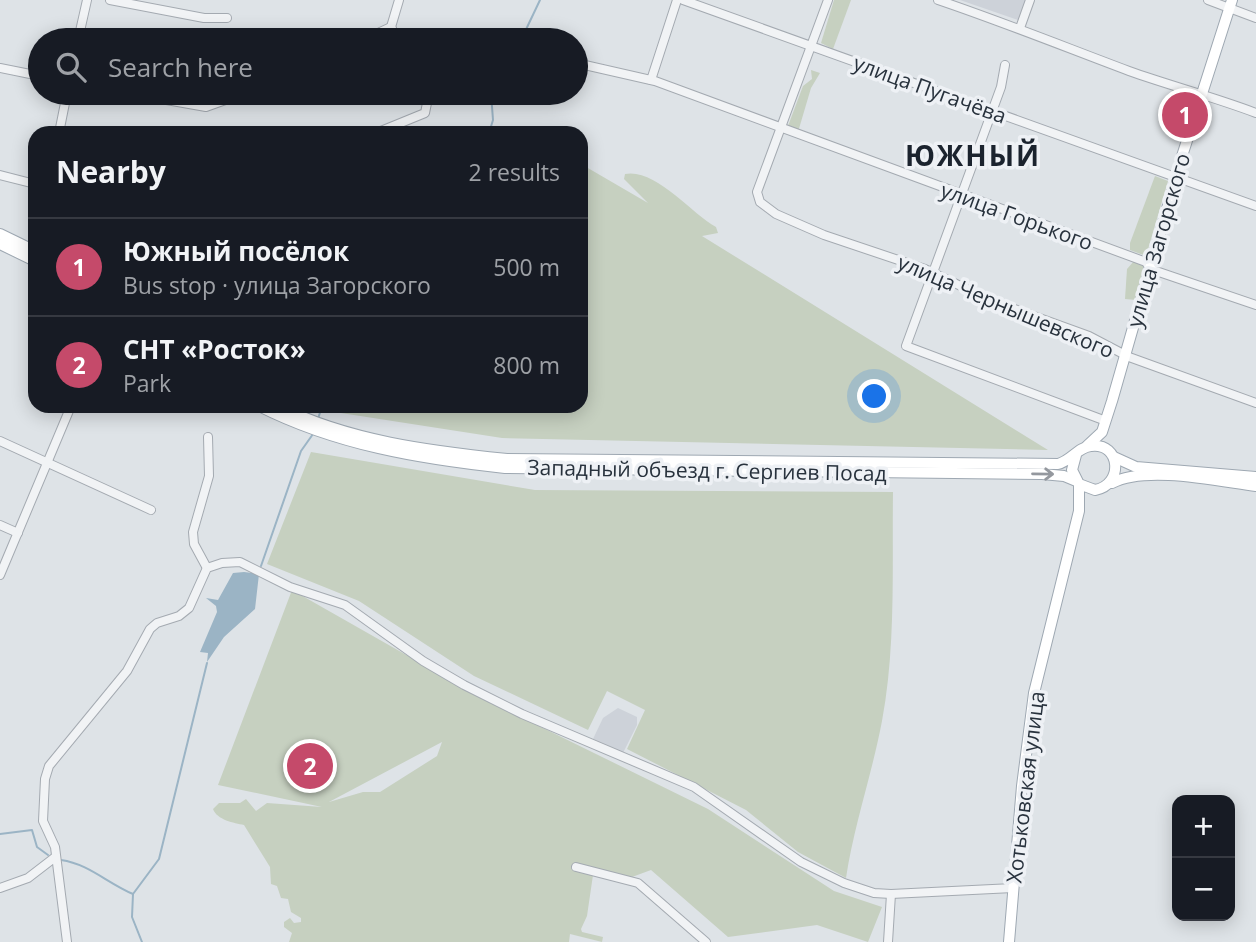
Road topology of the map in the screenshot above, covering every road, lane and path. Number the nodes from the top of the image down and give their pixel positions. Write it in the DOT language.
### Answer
graph roads {
  1 [pos="87,0"];
  2 [pos="110,0"];
  3 [pos="399,0"];
  4 [pos="677,0"];
  5 [pos="683,0"];
  6 [pos="828,0"];
  7 [pos="938,0"];
  8 [pos="1030,0"];
  9 [pos="1208,0"];
  10 [pos="1231,4"];
  11 [pos="1256,18"];
  12 [pos="227,19"];
  13 [pos="391,27"];
  14 [pos="81,28"];
  15 [pos="1020,28"];
  16 [pos="813,46"];
  17 [pos="1005,65"];
  18 [pos="588,66"];
  19 [pos="0,68"];
  20 [pos="28,74"];
  21 [pos="652,80"];
  22 [pos="1202,92"];
  23 [pos="65,105"];
  24 [pos="192,105"];
  25 [pos="209,105"];
  26 [pos="427,105"];
  27 [pos="993,112"];
  28 [pos="1256,113"];
  29 [pos="60,126"];
  30 [pos="393,126"];
  31 [pos="782,130"];
  32 [pos="0,175"];
  33 [pos="1175,179"];
  34 [pos="28,182"];
  35 [pos="961,196"];
  36 [pos="1256,206"];
  37 [pos="0,234"];
  38 [pos="0,244"];
  39 [pos="28,248"];
  40 [pos="28,258"];
  41 [pos="1150,269"];
  42 [pos="933,272"];
  43 [pos="1256,305"];
  44 [pos="1126,355"];
  45 [pos="1112,401"];
  46 [pos="1256,403"];
  47 [pos="68,413"];
  48 [pos="278,413"];
  49 [pos="288,413"];
  50 [pos="298,420"];
  51 [pos="1105,421"];
  52 [pos="342,435"];
  53 [pos="208,437"];
  54 [pos="0,441"];
  55 [pos="1087,447"];
  56 [pos="1076,455"];
  57 [pos="1112,455"];
  58 [pos="47,462"];
  59 [pos="1256,477"];
  60 [pos="1077,483"];
  61 [pos="1110,484"];
  62 [pos="1256,486"];
  63 [pos="1095,491"];
  64 [pos="151,510"];
  65 [pos="0,525"];
  66 [pos="18,533"];
  67 [pos="1068,551"];
  68 [pos="207,568"];
  69 [pos="0,575"];
  70 [pos="54,858"];
  71 [pos="576,867"];
  72 [pos="0,888"];
  73 [pos="1013,888"];
  74 [pos="891,894"];
  75 [pos="888,941"];
  76 [pos="67,942"];
  77 [pos="706,942"];
  78 [pos="1009,942"];
  1 -- 14 [label="street"];
  2 -- 12 [label="street"];
  3 -- 13 [label="street"];
  4 -- 21 [label="street"];
  5 -- 16 [label="street, улица Пугачёва"];
  6 -- 16 [label="street"];
  7 -- 15 [label="street"];
  8 -- 15 [label="street"];
  9 -- 10 [label="street"];
  10 -- 11 [label="street"];
  10 -- 22 [label="main road, улица Загорского"];
  15 -- 22 [label="street"];
  16 -- 27 [label="street, улица Пугачёва"];
  16 -- 31 [label="street"];
  17 -- 27 [label="street"];
  18 -- 21 [label="street, улица Горького"];
  19 -- 20 [label="street"];
  21 -- 31 [label="street, улица Горького"];
  22 -- 28 [label="street"];
  22 -- 33 [label="main road, улица Загорского"];
  23 -- 29 [label="street"];
  24 -- 25 [label="street"];
  26 -- 30 [label="street"];
  27 -- 33 [label="street, улица Пугачёва"];
  27 -- 35 [label="street"];
  31 -- 35 [label="street, улица Горького"];
  31 -- 42 [label="street, улица Чернышевского"];
  32 -- 34 [label="street"];
  33 -- 36 [label="street, улица Пугачёва"];
  33 -- 41 [label="main road, улица Загорского"];
  35 -- 41 [label="street, улица Горького"];
  35 -- 42 [label="street"];
  37 -- 39 [label="main road"];
  38 -- 40 [label="main road"];
  41 -- 43 [label="street, улица Горького"];
  41 -- 44 [label="main road, улица Загорского"];
  42 -- 44 [label="street, улица Чернышевского"];
  42 -- 51 [label="street"];
  44 -- 45 [label="main road, улица Загорского"];
  44 -- 46 [label="street, улица Чернышевского"];
  45 -- 51 [label="main road"];
  45 -- 57 [label="main road"];
  47 -- 58 [label="street"];
  48 -- 50 [label="main road"];
  49 -- 50 [label="main road"];
  50 -- 52 [label="main road"];
  51 -- 55 [label="main road"];
  52 -- 56 [label="main road, Западный объезд г. Сергиев Посад"];
  52 -- 60 [label="main road, Западный объезд г. Сергиев Посад, one-way"];
  53 -- 68 [label="street"];
  54 -- 58 [label="street"];
  55 -- 56 [label="main road"];
  55 -- 57 [label="main road"];
  56 -- 60 [label="main road"];
  57 -- 59 [label="main road"];
  57 -- 61 [label="main road"];
  58 -- 64 [label="street"];
  58 -- 66 [label="street"];
  60 -- 63 [label="main road"];
  60 -- 67 [label="main road"];
  61 -- 62 [label="main road"];
  61 -- 63 [label="main road"];
  63 -- 67 [label="main road"];
  65 -- 66 [label="street"];
  66 -- 69 [label="street"];
  67 -- 73 [label="main road, Хотьковская улица"];
  68 -- 70 [label="street"];
  68 -- 74 [label="street"];
  70 -- 72 [label="street"];
  70 -- 76 [label="street"];
  71 -- 77 [label="street"];
  73 -- 74 [label="street"];
  73 -- 78 [label="main road, Хотьковская улица"];
  74 -- 75 [label="street"];
}
